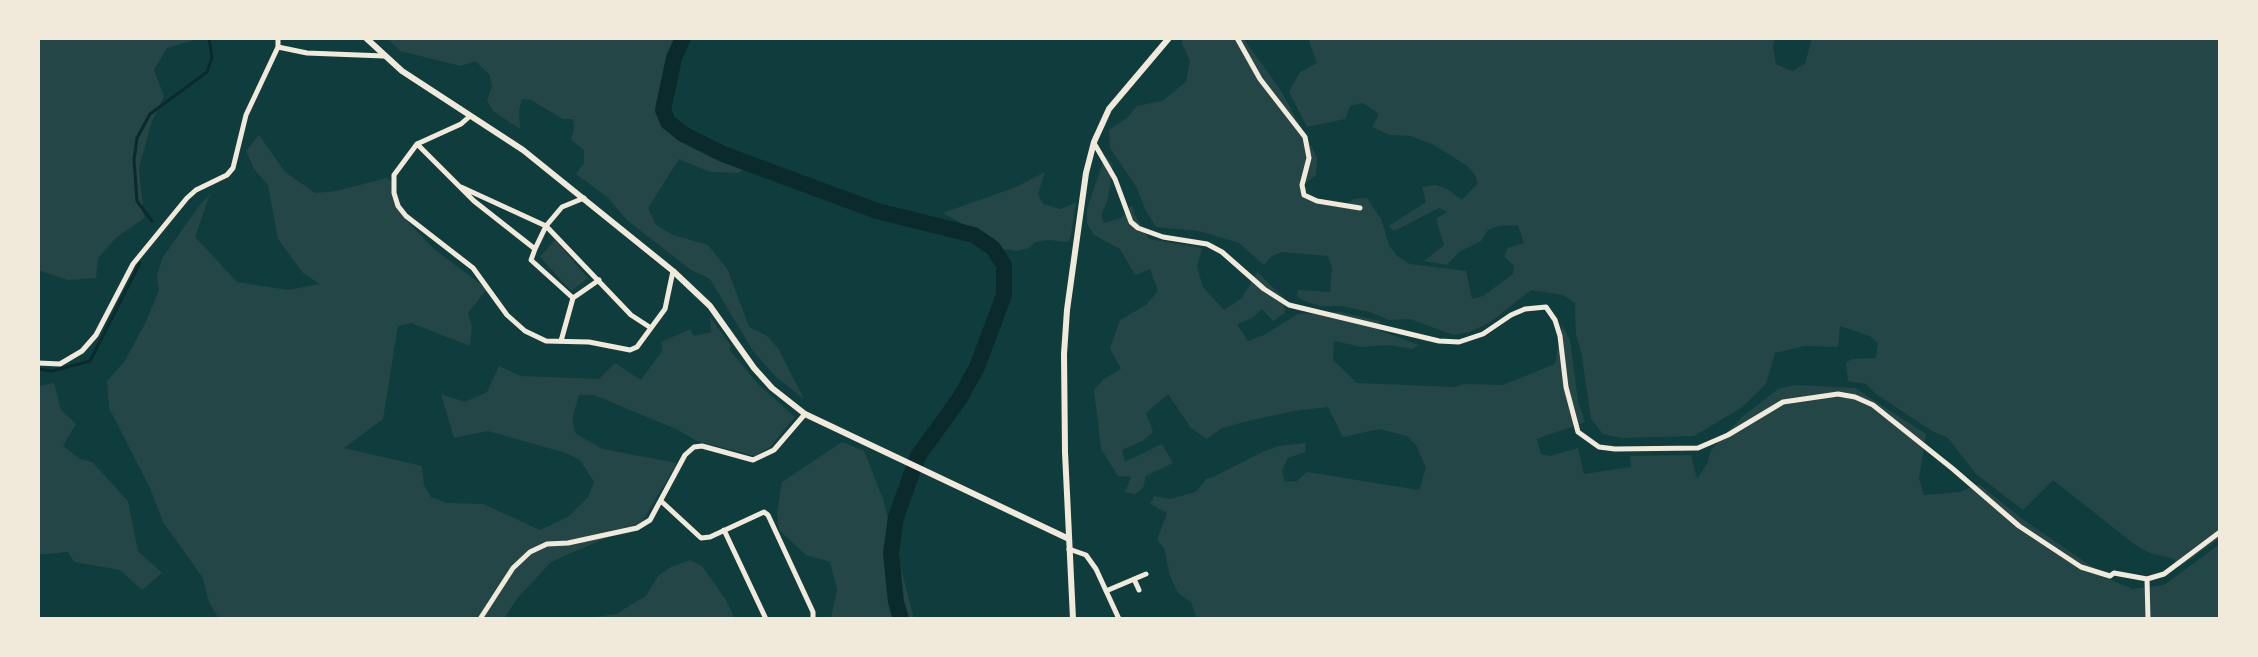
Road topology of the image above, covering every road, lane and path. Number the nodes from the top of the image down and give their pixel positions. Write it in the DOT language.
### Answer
graph roads {
  1 [pos="278,38"];
  2 [pos="366,38"];
  3 [pos="1169,38"];
  4 [pos="1237,38"];
  5 [pos="278,47"];
  6 [pos="384,56"];
  7 [pos="471,115"];
  8 [pos="1094,142"];
  9 [pos="417,144"];
  10 [pos="461,187"];
  11 [pos="584,198"];
  12 [pos="1360,208"];
  13 [pos="546,226"];
  14 [pos="535,249"];
  15 [pos="673,271"];
  16 [pos="599,280"];
  17 [pos="573,298"];
  18 [pos="651,328"];
  19 [pos="561,341"];
  20 [pos="38,363"];
  21 [pos="805,414"];
  22 [pos="661,501"];
  23 [pos="724,530"];
  24 [pos="2220,532"];
  25 [pos="1069,539"];
  26 [pos="1069,549"];
  27 [pos="1146,574"];
  28 [pos="1134,579"];
  29 [pos="2147,579"];
  30 [pos="1139,590"];
  31 [pos="1106,591"];
  32 [pos="480,619"];
  33 [pos="766,619"];
  34 [pos="813,619"];
  35 [pos="1073,619"];
  36 [pos="1119,619"];
  37 [pos="2148,619"];
  1 -- 5 [label="street"];
  2 -- 6 [label="street"];
  3 -- 8 [label="street"];
  4 -- 12 [label="street"];
  5 -- 6 [label="street"];
  5 -- 20 [label="street"];
  6 -- 7 [label="street"];
  7 -- 9 [label="street"];
  7 -- 11 [label="street"];
  8 -- 25 [label="street"];
  8 -- 29 [label="street"];
  9 -- 10 [label="street"];
  9 -- 19 [label="street"];
  10 -- 13 [label="street"];
  10 -- 14 [label="street"];
  11 -- 13 [label="street"];
  11 -- 15 [label="street"];
  13 -- 14 [label="street"];
  13 -- 16 [label="street"];
  14 -- 17 [label="street"];
  15 -- 18 [label="street"];
  15 -- 21 [label="street"];
  16 -- 17 [label="street"];
  16 -- 18 [label="street"];
  17 -- 19 [label="street"];
  18 -- 19 [label="street"];
  21 -- 22 [label="street"];
  21 -- 25 [label="street"];
  22 -- 23 [label="street"];
  22 -- 32 [label="street"];
  23 -- 33 [label="street"];
  23 -- 34 [label="street"];
  24 -- 29 [label="street"];
  25 -- 26 [label="street"];
  26 -- 31 [label="street"];
  26 -- 35 [label="street"];
  27 -- 28 [label="street"];
  28 -- 30 [label="street"];
  28 -- 31 [label="street"];
  29 -- 37 [label="street"];
  31 -- 36 [label="street"];
}
